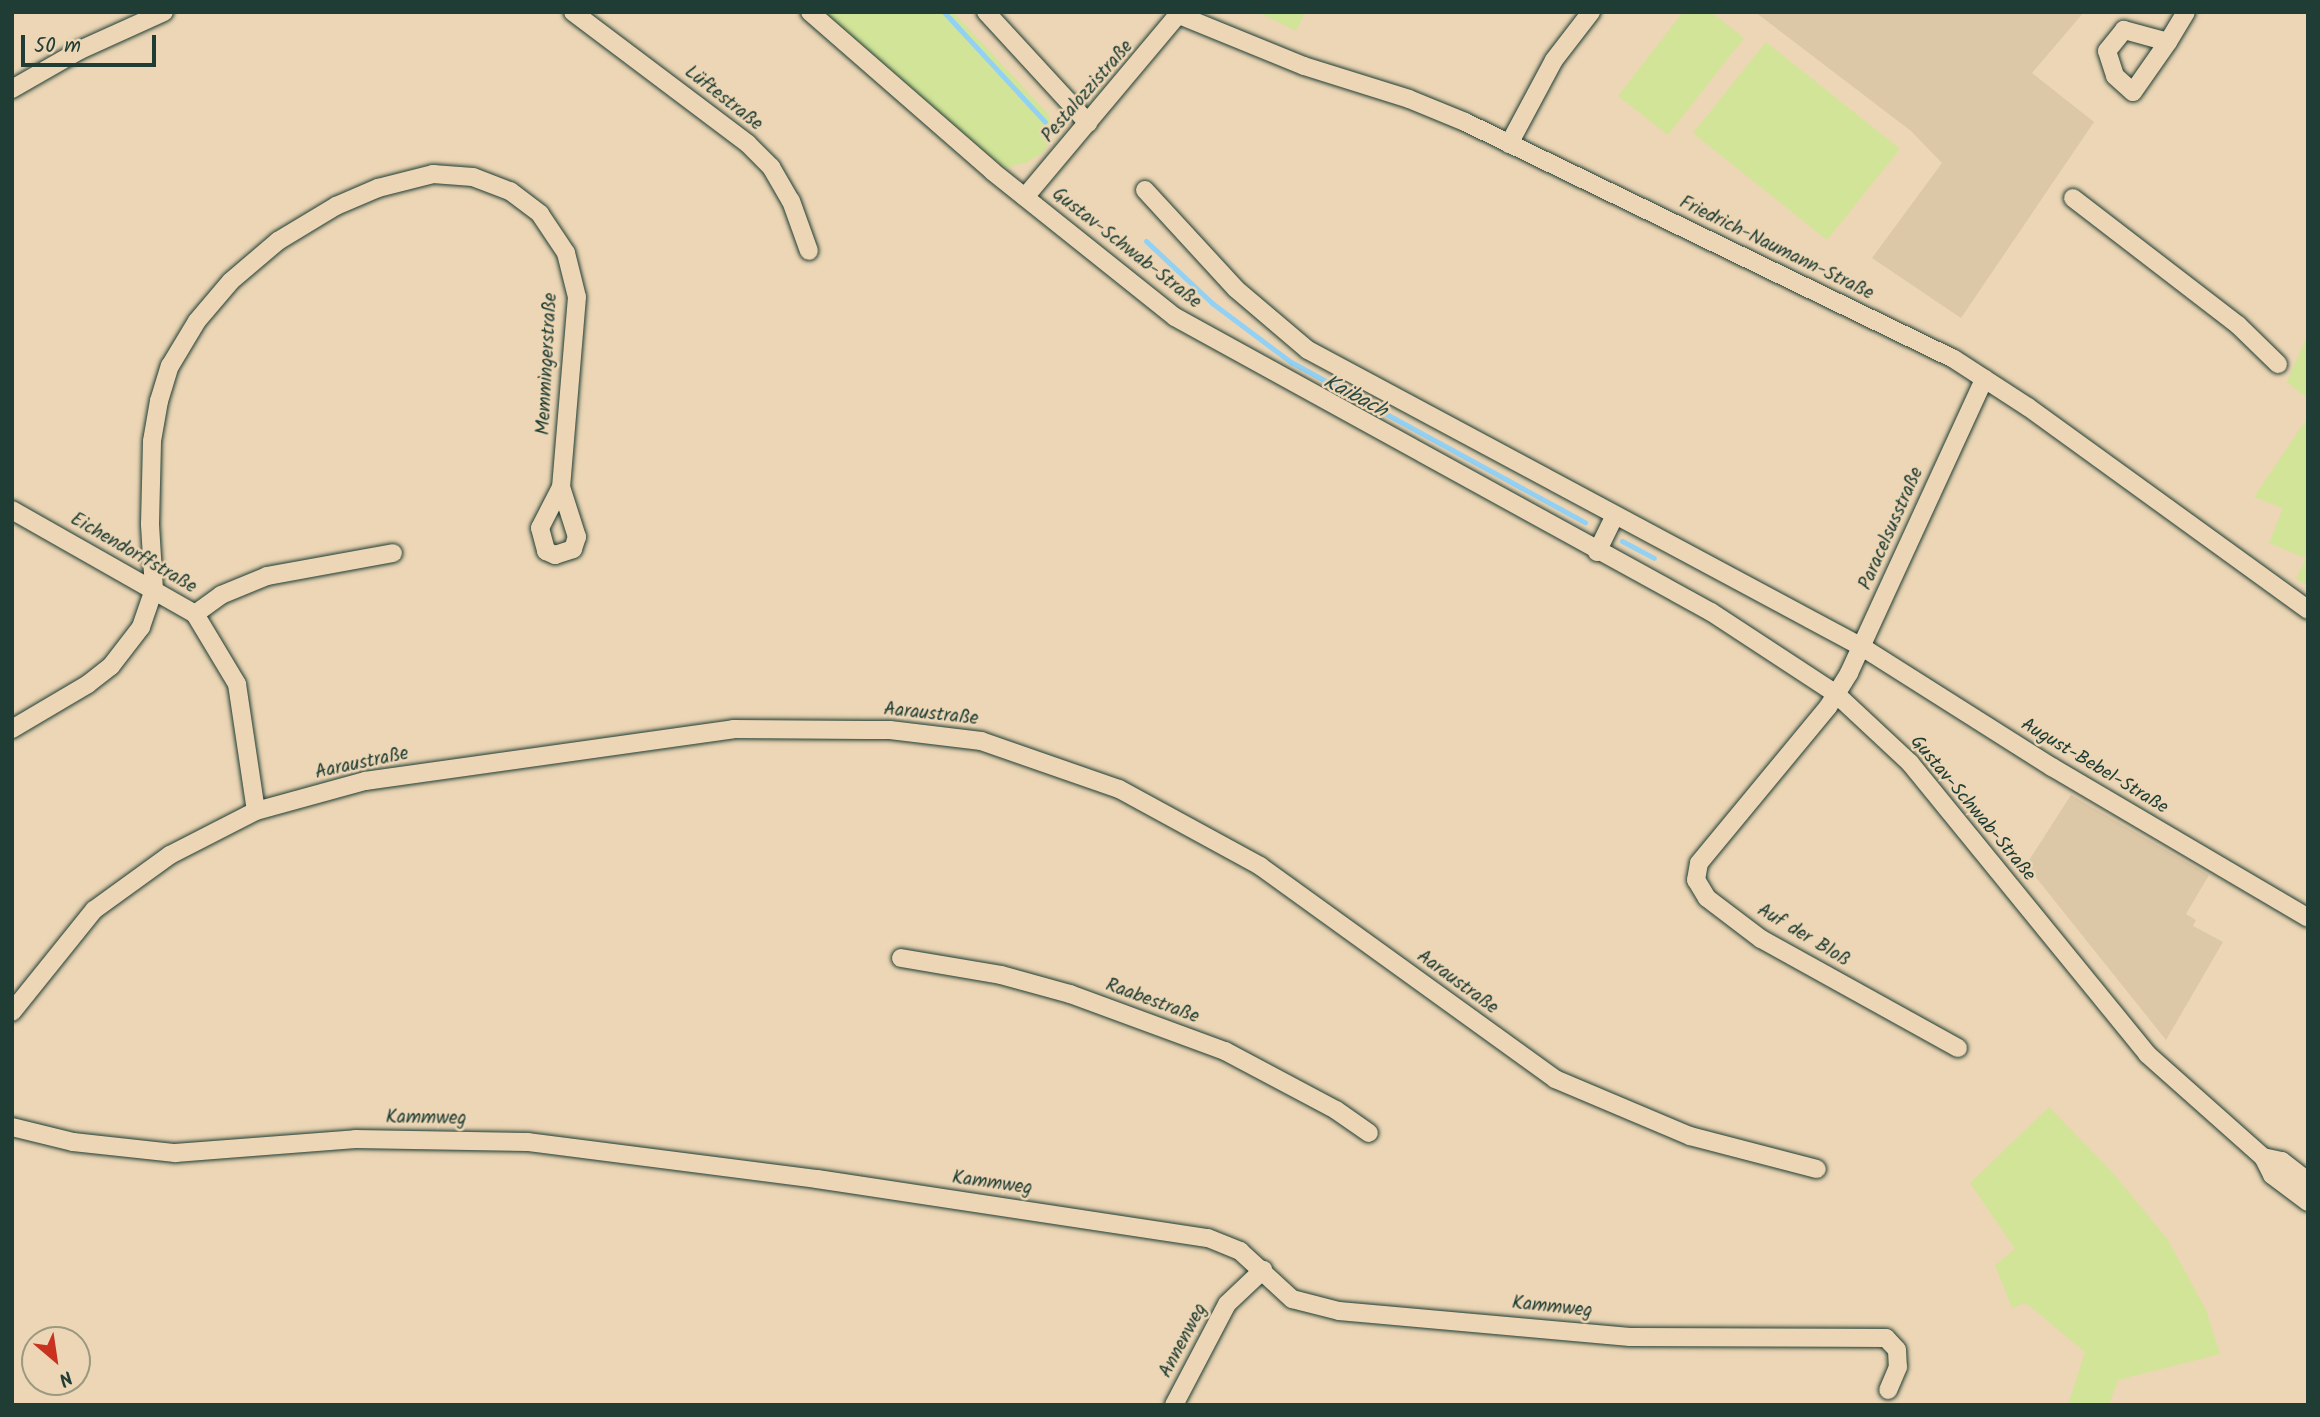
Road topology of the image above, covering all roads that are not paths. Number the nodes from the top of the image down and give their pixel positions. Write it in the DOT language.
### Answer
graph roads {
  1 [pos="164,12"];
  2 [pos="573,12"];
  3 [pos="810,12"];
  4 [pos="986,12"];
  5 [pos="1591,12"];
  6 [pos="2186,12"];
  7 [pos="1179,13"];
  8 [pos="2168,42"];
  9 [pos="12,89"];
  10 [pos="1088,122"];
  11 [pos="1509,144"];
  12 [pos="1145,190"];
  13 [pos="1025,197"];
  14 [pos="2073,198"];
  15 [pos="809,251"];
  16 [pos="2278,364"];
  17 [pos="1984,379"];
  18 [pos="561,487"];
  19 [pos="12,510"];
  20 [pos="1614,517"];
  21 [pos="1597,552"];
  22 [pos="393,553"];
  23 [pos="154,590"];
  24 [pos="2308,610"];
  25 [pos="195,614"];
  26 [pos="1862,647"];
  27 [pos="1835,693"];
  28 [pos="12,729"];
  29 [pos="256,811"];
  30 [pos="2308,918"];
  31 [pos="901,958"];
  32 [pos="12,1012"];
  33 [pos="1958,1048"];
  34 [pos="12,1127"];
  35 [pos="1369,1133"];
  36 [pos="2263,1157"];
  37 [pos="1817,1169"];
  38 [pos="2308,1181"];
  39 [pos="2308,1202"];
  40 [pos="1263,1270"];
  41 [pos="1888,1390"];
  42 [pos="1174,1405"];
  1 -- 9 [label="street"];
  2 -- 15 [label="street, Lüftestraße"];
  3 -- 13 [label="street, Gustav-Schwab-Straße"];
  4 -- 10 [label="street"];
  5 -- 11 [label="street"];
  6 -- 8 [label="street"];
  7 -- 10 [label="street, Pestalozzistraße"];
  7 -- 11 [label="street, Friedrich-Naumann-Straße"];
  10 -- 13 [label="street, Pestalozzistraße"];
  11 -- 17 [label="street, Friedrich-Naumann-Straße"];
  12 -- 20 [label="street, Gustav-Schwab-Straße"];
  13 -- 21 [label="street, Gustav-Schwab-Straße"];
  14 -- 16 [label="street"];
  17 -- 24 [label="street, Friedrich-Naumann-Straße"];
  17 -- 26 [label="street, Paracelsusstraße"];
  18 -- 23 [label="street, Memmingerstraße"];
  19 -- 23 [label="street, Eichendorffstraße"];
  20 -- 21 [label="street"];
  20 -- 26 [label="street, Gustav-Schwab-Straße"];
  21 -- 27 [label="street, Gustav-Schwab-Straße"];
  22 -- 25 [label="street"];
  23 -- 25 [label="street, Eichendorffstraße"];
  23 -- 28 [label="street, Memmingerstraße"];
  25 -- 29 [label="street, Eichendorffstraße"];
  26 -- 27 [label="street, Paracelsusstraße"];
  26 -- 30 [label="street, August-Bebel-Straße"];
  27 -- 33 [label="street, Auf der Bloß"];
  27 -- 36 [label="street, Gustav-Schwab-Straße"];
  29 -- 32 [label="street, Aaraustraße"];
  29 -- 37 [label="street, Aaraustraße"];
  31 -- 35 [label="street, Raabestraße"];
  34 -- 40 [label="street, Kammweg"];
  36 -- 38 [label="street, Gustav-Schwab-Straße"];
  36 -- 39 [label="street, Gustav-Schwab-Straße"];
  40 -- 41 [label="street, Kammweg"];
  40 -- 42 [label="street, Annenweg"];
}
